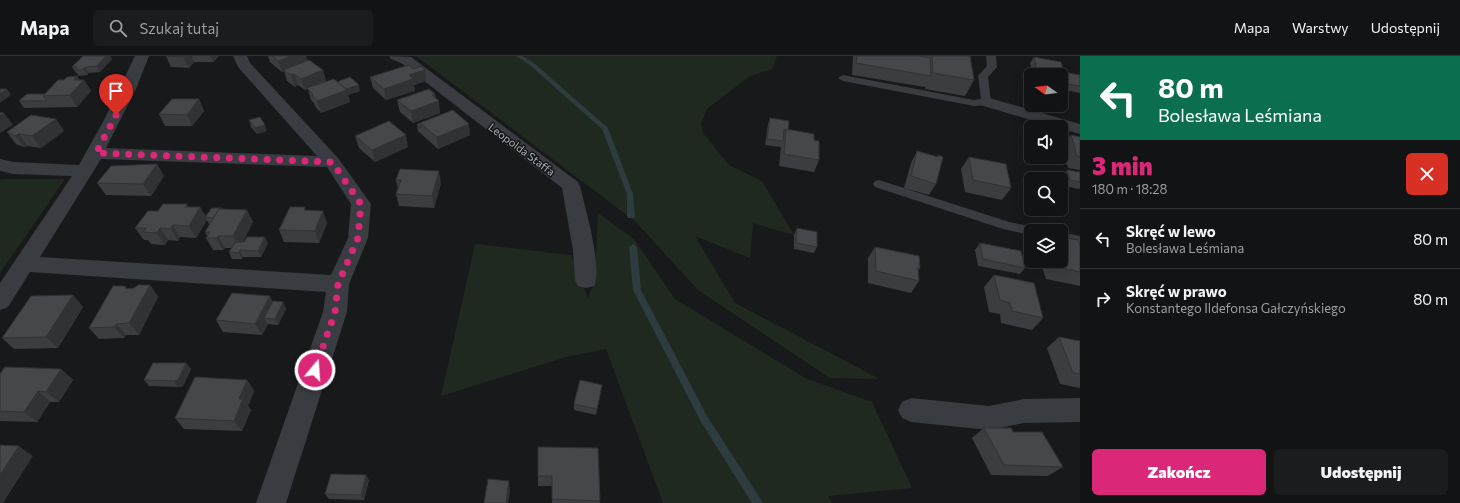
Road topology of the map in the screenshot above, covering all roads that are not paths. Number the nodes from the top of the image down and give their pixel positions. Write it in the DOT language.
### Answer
graph roads {
  1 [pos="142,56"];
  2 [pos="240,56"];
  3 [pos="396,56"];
  4 [pos="990,56"];
  5 [pos="843,78"];
  6 [pos="986,102"];
  7 [pos="1080,129"];
  8 [pos="96,153"];
  9 [pos="332,162"];
  10 [pos="0,165"];
  11 [pos="84,171"];
  12 [pos="879,184"];
  13 [pos="1024,229"];
  14 [pos="1068,238"];
  15 [pos="1080,241"];
  16 [pos="24,264"];
  17 [pos="586,280"];
  18 [pos="338,284"];
  19 [pos="0,301"];
  20 [pos="911,410"];
  21 [pos="1080,410"];
  22 [pos="271,503"];
  1 -- 8 [label="street"];
  2 -- 9 [label="street"];
  3 -- 17 [label="street, Leopolda Staffa"];
  4 -- 6 [label="lane"];
  5 -- 6 [label="lane"];
  6 -- 7 [label="street"];
  8 -- 9 [label="street"];
  8 -- 11 [label="street"];
  9 -- 18 [label="street"];
  10 -- 11 [label="street"];
  11 -- 16 [label="street"];
  12 -- 13 [label="lane"];
  14 -- 15 [label="lane"];
  16 -- 18 [label="street"];
  16 -- 19 [label="street"];
  18 -- 22 [label="street"];
  20 -- 21 [label="street"];
}
